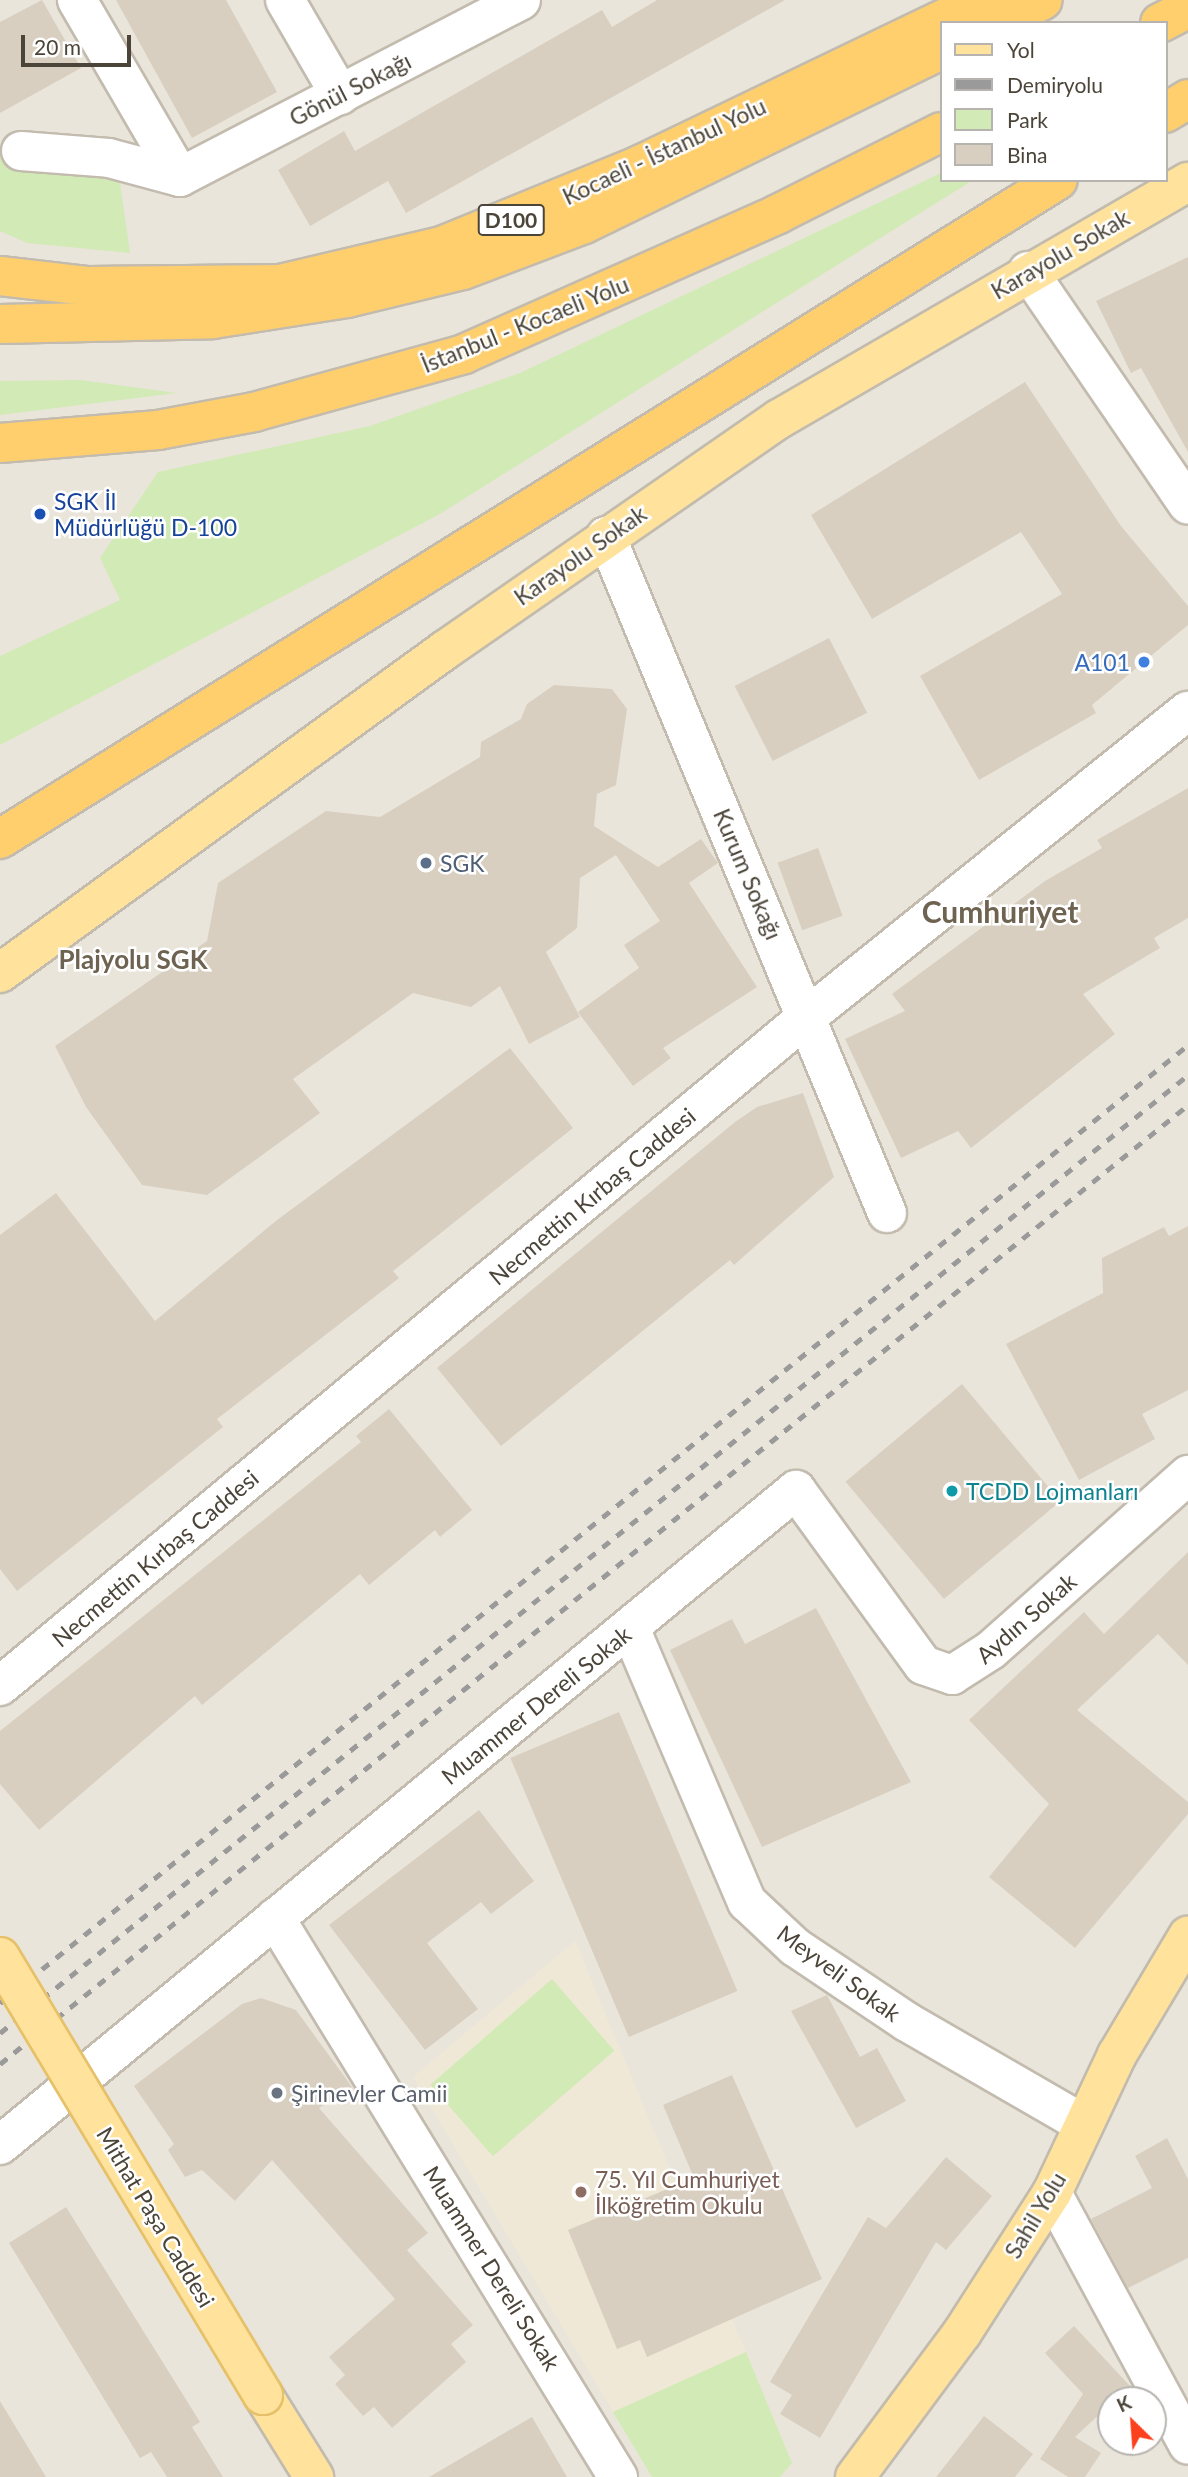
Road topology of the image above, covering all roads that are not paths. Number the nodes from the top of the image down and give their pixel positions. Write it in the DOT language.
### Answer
graph roads {
  1 [pos="77,0"];
  2 [pos="285,0"];
  3 [pos="521,0"];
  4 [pos="982,0"];
  5 [pos="1043,0"];
  6 [pos="1188,9"];
  7 [pos="1001,21"];
  8 [pos="1164,21"];
  9 [pos="940,50"];
  10 [pos="340,94"];
  11 [pos="1188,99"];
  12 [pos="1167,112"];
  13 [pos="940,133"];
  14 [pos="21,151"];
  15 [pos="180,177"];
  16 [pos="1055,182"];
  17 [pos="1188,182"];
  18 [pos="0,257"];
  19 [pos="1028,271"];
  20 [pos="0,276"];
  21 [pos="51,282"];
  22 [pos="0,324"];
  23 [pos="0,443"];
  24 [pos="1188,505"];
  25 [pos="607,536"];
  26 [pos="1188,712"];
  27 [pos="0,839"];
  28 [pos="0,973"];
  29 [pos="808,1016"];
  30 [pos="887,1213"];
  31 [pos="1188,1475"];
  32 [pos="796,1490"];
  33 [pos="630,1628"];
  34 [pos="0,1686"];
  35 [pos="275,1918"];
  36 [pos="1188,1936"];
  37 [pos="0,1957"];
  38 [pos="1084,2124"];
  39 [pos="0,2144"];
  40 [pos="1052,2193"];
  41 [pos="1188,2445"];
  42 [pos="314,2477"];
  43 [pos="618,2477"];
  44 [pos="855,2477"];
  1 -- 15 [label="street"];
  2 -- 10 [label="street"];
  3 -- 10 [label="street, Gönül Sokağı"];
  4 -- 21 [label="highway, Kocaeli - İstanbul Yolu / D100"];
  5 -- 7 [label="highway"];
  6 -- 8 [label="highway"];
  9 -- 22 [label="highway"];
  10 -- 15 [label="street, Gönül Sokağı"];
  11 -- 12 [label="highway"];
  13 -- 23 [label="highway, İstanbul - Kocaeli Yolu"];
  14 -- 15 [label="street"];
  16 -- 27 [label="highway"];
  17 -- 19 [label="main road, Karayolu Sokak"];
  18 -- 21 [label="highway"];
  19 -- 24 [label="street"];
  19 -- 25 [label="main road, Karayolu Sokak"];
  20 -- 21 [label="highway, Kocaeli - İstanbul Yolu / D100"];
  25 -- 28 [label="main road, Karayolu Sokak"];
  25 -- 29 [label="street, Kurum Sokağı"];
  26 -- 29 [label="street, Necmettin Kırbaş Caddesi"];
  29 -- 30 [label="street, Kurum Sokağı"];
  29 -- 34 [label="street, Necmettin Kırbaş Caddesi"];
  31 -- 32 [label="street, Aydın Sokak"];
  32 -- 33 [label="street, Muammer Dereli Sokak"];
  33 -- 35 [label="street, Muammer Dereli Sokak"];
  33 -- 38 [label="street, Meyveli Sokak"];
  35 -- 39 [label="street, Muammer Dereli Sokak"];
  35 -- 43 [label="street, Muammer Dereli Sokak"];
  36 -- 38 [label="main road, Sahil Yolu"];
  37 -- 42 [label="main road, Mithat Paşa Caddesi, bridge"];
  38 -- 40 [label="main road, Sahil Yolu"];
  40 -- 41 [label="street"];
  40 -- 44 [label="main road, Sahil Yolu"];
}
